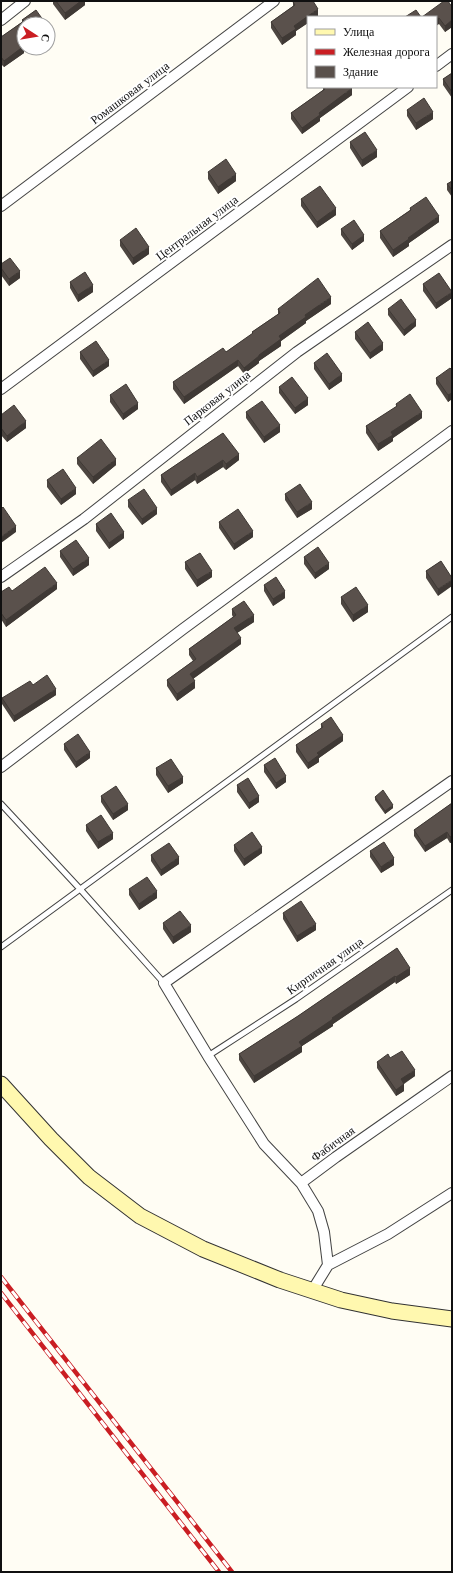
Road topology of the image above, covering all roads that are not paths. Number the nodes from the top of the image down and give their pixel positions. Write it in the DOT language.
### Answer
graph roads {
  1 [pos="25,1"];
  2 [pos="274,1"];
  3 [pos="1,20"];
  4 [pos="452,54"];
  5 [pos="437,65"];
  6 [pos="407,88"];
  7 [pos="1,206"];
  8 [pos="452,245"];
  9 [pos="1,389"];
  10 [pos="452,431"];
  11 [pos="1,577"];
  12 [pos="452,617"];
  13 [pos="1,767"];
  14 [pos="452,781"];
  15 [pos="1,804"];
  16 [pos="80,889"];
  17 [pos="452,890"];
  18 [pos="1,947"];
  19 [pos="164,983"];
  20 [pos="208,1056"];
  21 [pos="452,1076"];
  22 [pos="1,1084"];
  23 [pos="301,1183"];
  24 [pos="452,1193"];
  25 [pos="328,1265"];
  26 [pos="312,1291"];
  27 [pos="452,1319"];
  1 -- 3 [label="street"];
  2 -- 7 [label="street, Ромашковая улица"];
  4 -- 5 [label="street"];
  6 -- 9 [label="street, Центральная улица"];
  8 -- 11 [label="street, Парковая улица"];
  10 -- 13 [label="street"];
  12 -- 16 [label="lane"];
  14 -- 19 [label="street"];
  15 -- 16 [label="lane"];
  16 -- 18 [label="lane"];
  16 -- 19 [label="lane"];
  17 -- 20 [label="lane, Кирпичная улица"];
  19 -- 20 [label="street"];
  20 -- 23 [label="street"];
  21 -- 23 [label="street, Фабичная"];
  22 -- 26 [label="street"];
  23 -- 25 [label="street"];
  24 -- 25 [label="street"];
  25 -- 26 [label="street"];
  26 -- 27 [label="street"];
}
